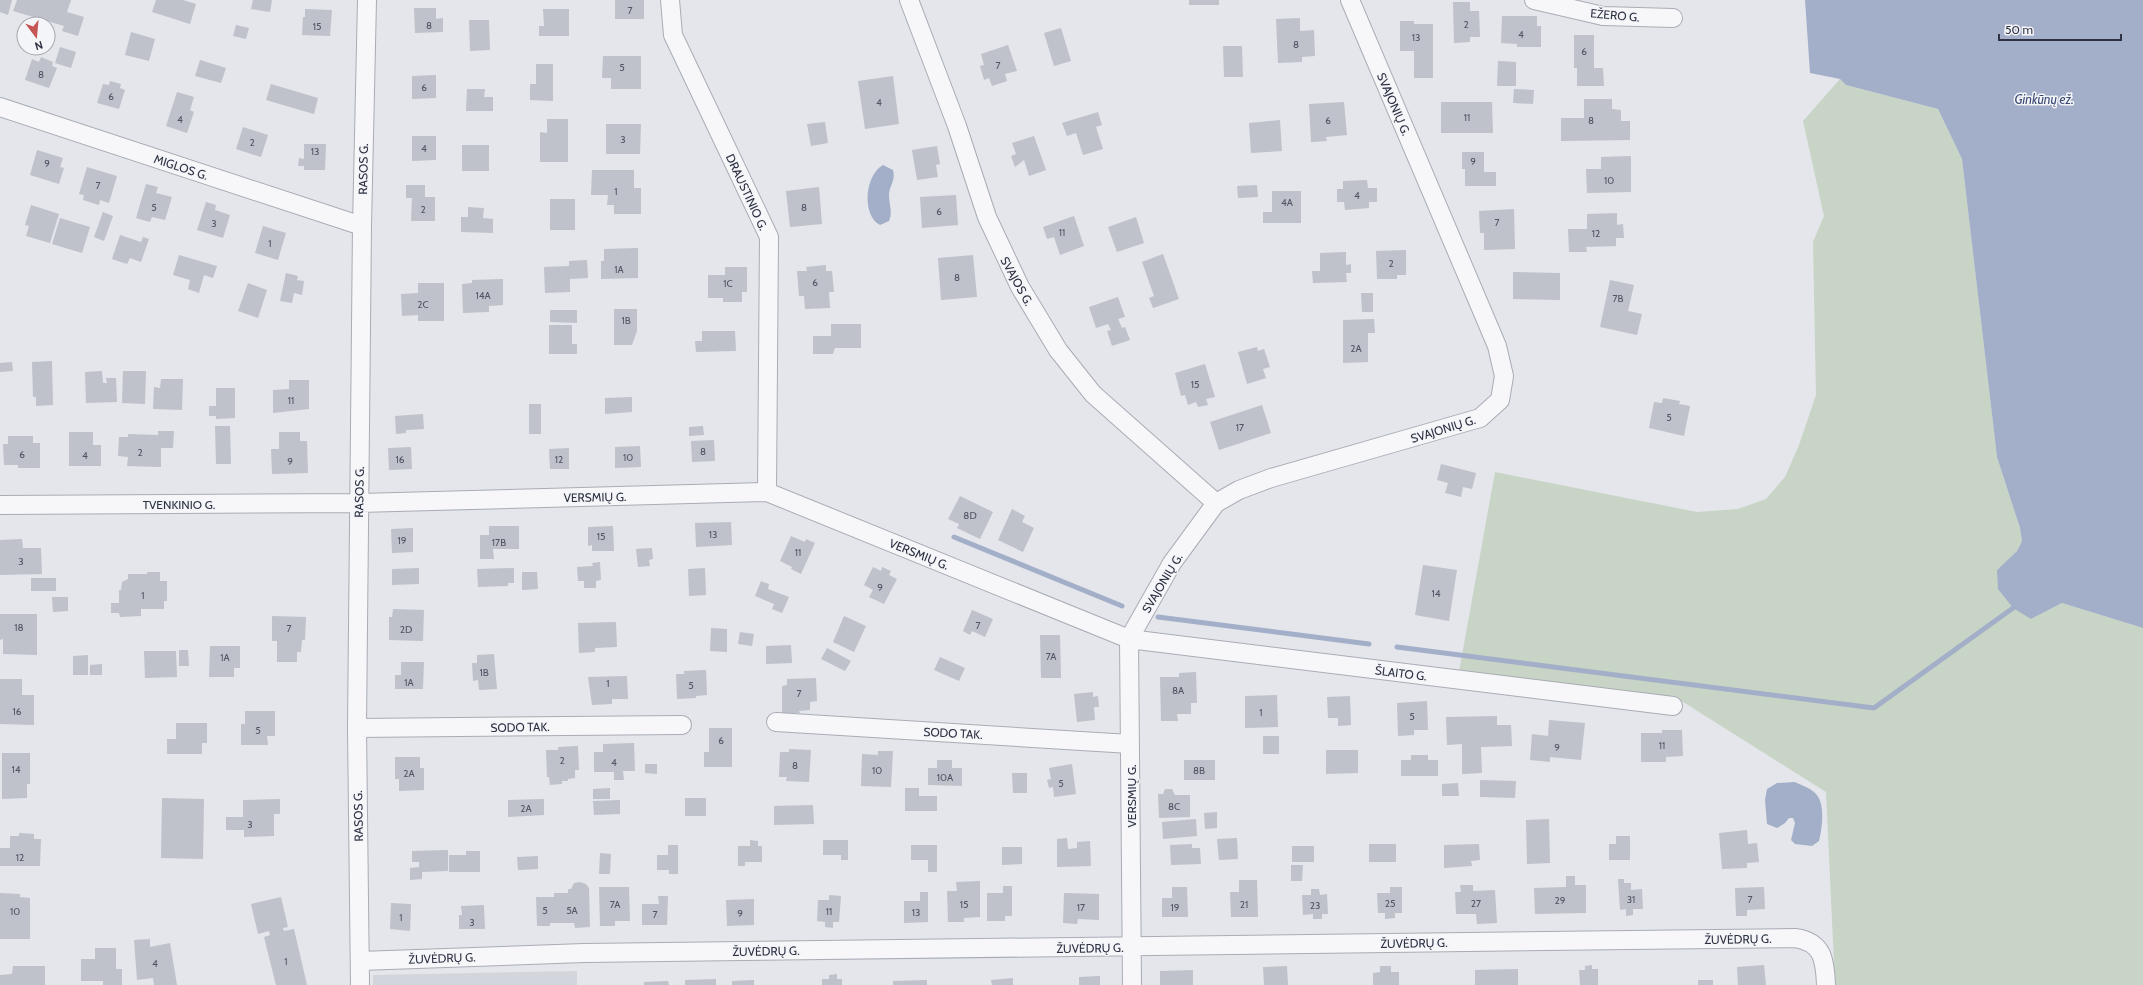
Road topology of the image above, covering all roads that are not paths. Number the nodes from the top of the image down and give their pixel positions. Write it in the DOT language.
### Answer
graph roads {
  1 [pos="367,0"];
  2 [pos="670,0"];
  3 [pos="909,0"];
  4 [pos="1350,0"];
  5 [pos="1534,0"];
  6 [pos="1673,18"];
  7 [pos="0,107"];
  8 [pos="362,226"];
  9 [pos="767,492"];
  10 [pos="359,503"];
  11 [pos="1216,504"];
  12 [pos="0,505"];
  13 [pos="1129,639"];
  14 [pos="1673,706"];
  15 [pos="776,722"];
  16 [pos="682,725"];
  17 [pos="357,728"];
  18 [pos="1130,744"];
  19 [pos="1132,947"];
  20 [pos="360,961"];
  21 [pos="360,985"];
  22 [pos="1132,985"];
  23 [pos="1826,985"];
  1 -- 8 [label="street, RASOS G."];
  2 -- 9 [label="street, DRAUSTINIO G."];
  3 -- 11 [label="street, SVAJOS G."];
  4 -- 11 [label="street, SVAJONIŲ G."];
  5 -- 6 [label="street, EŽERO G."];
  7 -- 8 [label="street, MIGLOS G."];
  8 -- 10 [label="street, RASOS G."];
  9 -- 10 [label="street, VERSMIŲ G."];
  9 -- 13 [label="street, VERSMIŲ G."];
  10 -- 12 [label="street, TVENKINIO G."];
  10 -- 17 [label="street, RASOS G."];
  11 -- 13 [label="street, SVAJONIŲ G."];
  13 -- 14 [label="street, ŠLAITO G."];
  13 -- 18 [label="street, VERSMIŲ G."];
  15 -- 18 [label="street, SODO TAK."];
  16 -- 17 [label="street, SODO TAK."];
  17 -- 20 [label="street, RASOS G."];
  18 -- 19 [label="street, VERSMIŲ G."];
  19 -- 20 [label="street, ŽUVĖDRŲ G."];
  19 -- 22 [label="street, VERSMIŲ G."];
  19 -- 23 [label="street, ŽUVĖDRŲ G."];
  20 -- 21 [label="street, RASOS G."];
}
